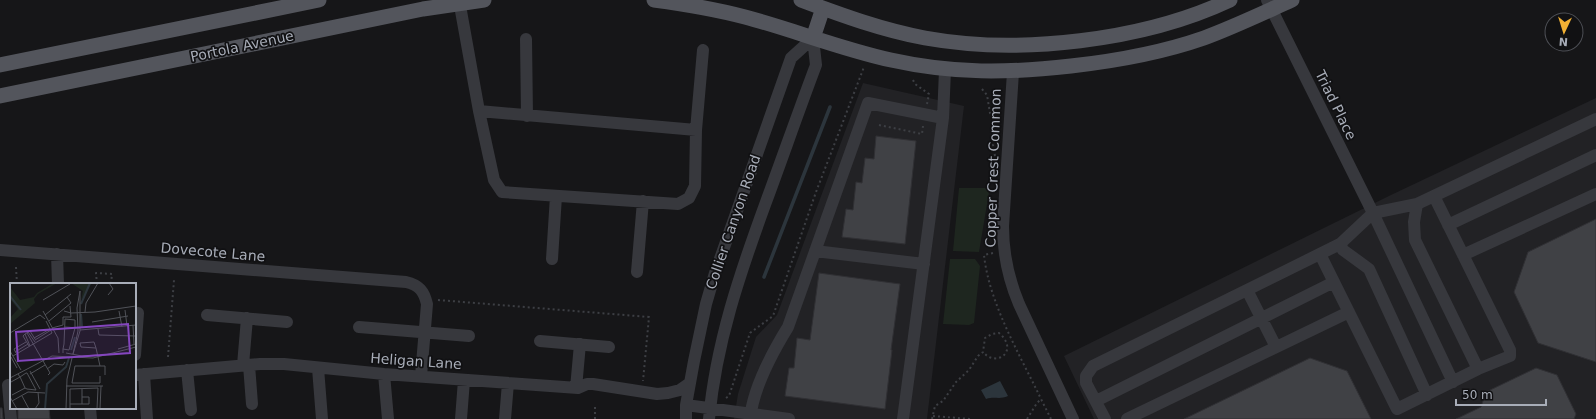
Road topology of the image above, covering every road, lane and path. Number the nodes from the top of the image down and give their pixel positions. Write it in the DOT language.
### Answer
graph roads {
  1 [pos="319,0"];
  2 [pos="484,0"];
  3 [pos="654,0"];
  4 [pos="801,0"];
  5 [pos="1230,0"];
  6 [pos="1292,0"];
  7 [pos="460,1"];
  8 [pos="824,4"];
  9 [pos="1269,5"];
  10 [pos="813,38"];
  11 [pos="526,39"];
  12 [pos="703,50"];
  13 [pos="868,55"];
  14 [pos="0,65"];
  15 [pos="945,70"];
  16 [pos="1013,72"];
  17 [pos="0,96"];
  18 [pos="479,112"];
  19 [pos="527,116"];
  20 [pos="942,118"];
  21 [pos="1596,119"];
  22 [pos="696,130"];
  23 [pos="1596,155"];
  24 [pos="1596,194"];
  25 [pos="556,196"];
  26 [pos="1434,196"];
  27 [pos="643,202"];
  28 [pos="1417,204"];
  29 [pos="1373,213"];
  30 [pos="1448,226"];
  31 [pos="1340,244"];
  32 [pos="0,250"];
  33 [pos="815,251"];
  34 [pos="57,254"];
  35 [pos="1320,254"];
  36 [pos="1463,255"];
  37 [pos="552,259"];
  38 [pos="924,264"];
  39 [pos="16,267"];
  40 [pos="637,272"];
  41 [pos="174,280"];
  42 [pos="1334,282"];
  43 [pos="17,283"];
  44 [pos="58,283"];
  45 [pos="97,283"];
  46 [pos="111,283"];
  47 [pos="1247,290"];
  48 [pos="424,294"];
  49 [pos="1349,312"];
  50 [pos="138,313"];
  51 [pos="207,315"];
  52 [pos="247,318"];
  53 [pos="1262,318"];
  54 [pos="287,322"];
  55 [pos="359,327"];
  56 [pos="425,332"];
  57 [pos="469,336"];
  58 [pos="1012,339"];
  59 [pos="540,341"];
  60 [pos="1007,341"];
  61 [pos="136,342"];
  62 [pos="580,344"];
  63 [pos="609,347"];
  64 [pos="1276,347"];
  65 [pos="983,352"];
  66 [pos="168,357"];
  67 [pos="246,365"];
  68 [pos="318,368"];
  69 [pos="1478,369"];
  70 [pos="187,370"];
  71 [pos="139,374"];
  72 [pos="384,374"];
  73 [pos="421,376"];
  74 [pos="464,380"];
  75 [pos="643,382"];
  76 [pos="1453,382"];
  77 [pos="508,383"];
  78 [pos="690,383"];
  79 [pos="6,385"];
  80 [pos="577,388"];
  81 [pos="1427,396"];
  82 [pos="1096,401"];
  83 [pos="252,404"];
  84 [pos="686,404"];
  85 [pos="596,405"];
  86 [pos="90,409"];
  87 [pos="191,410"];
  88 [pos="709,414"];
  89 [pos="933,416"];
  90 [pos="750,417"];
  91 [pos="11,419"];
  92 [pos="91,419"];
  93 [pos="148,419"];
  94 [pos="322,419"];
  95 [pos="388,419"];
  96 [pos="461,419"];
  97 [pos="505,419"];
  98 [pos="594,419"];
  99 [pos="686,419"];
  100 [pos="789,419"];
  101 [pos="903,419"];
  102 [pos="932,419"];
  103 [pos="970,419"];
  104 [pos="1027,419"];
  105 [pos="1051,419"];
  106 [pos="1073,419"];
  107 [pos="1105,419"];
  108 [pos="1127,419"];
  1 -- 14 [label="main road, Portola Avenue"];
  2 -- 7 [label="main road, Portola Avenue"];
  3 -- 10 [label="main road"];
  4 -- 8 [label="main road"];
  5 -- 8 [label="main road"];
  6 -- 9 [label="main road"];
  7 -- 17 [label="main road, Portola Avenue"];
  7 -- 18 [label="street"];
  8 -- 10 [label="main road, Collier Canyon Road"];
  9 -- 16 [label="main road"];
  9 -- 29 [label="street, Triad Place"];
  10 -- 13 [label="main road"];
  10 -- 78 [label="street, Collier Canyon Road"];
  10 -- 88 [label="street, Collier Canyon Road"];
  11 -- 19 [label="street"];
  12 -- 22 [label="street"];
  13 -- 15 [label="main road"];
  13 -- 88 [label="path"];
  15 -- 16 [label="main road"];
  15 -- 20 [label="street"];
  16 -- 106 [label="street, Copper Crest Common"];
  18 -- 19 [label="street"];
  18 -- 25 [label="street"];
  19 -- 22 [label="street"];
  20 -- 33 [label="street"];
  20 -- 38 [label="street"];
  21 -- 26 [label="street"];
  22 -- 27 [label="street"];
  23 -- 30 [label="street"];
  24 -- 36 [label="street"];
  25 -- 27 [label="street"];
  25 -- 37 [label="street"];
  26 -- 28 [label="street"];
  26 -- 30 [label="street"];
  27 -- 40 [label="street"];
  28 -- 29 [label="street"];
  28 -- 69 [label="street"];
  29 -- 31 [label="street"];
  29 -- 76 [label="street, Triad Place"];
  30 -- 36 [label="street"];
  31 -- 35 [label="street"];
  31 -- 81 [label="street"];
  32 -- 34 [label="street, Dovecote Lane"];
  33 -- 38 [label="street"];
  33 -- 90 [label="street"];
  34 -- 44 [label="street"];
  34 -- 48 [label="street, Dovecote Lane"];
  35 -- 42 [label="street"];
  35 -- 47 [label="street"];
  36 -- 69 [label="street"];
  38 -- 101 [label="street"];
  39 -- 43 [label="path"];
  41 -- 66 [label="path"];
  42 -- 49 [label="street"];
  42 -- 53 [label="street"];
  45 -- 46 [label="path"];
  47 -- 53 [label="street"];
  47 -- 82 [label="street"];
  48 -- 56 [label="street"];
  48 -- 75 [label="path"];
  49 -- 64 [label="street"];
  49 -- 81 [label="street"];
  50 -- 61 [label="street"];
  51 -- 52 [label="street"];
  52 -- 54 [label="street"];
  52 -- 67 [label="street"];
  53 -- 64 [label="street"];
  53 -- 82 [label="street"];
  55 -- 56 [label="street"];
  56 -- 57 [label="street"];
  56 -- 73 [label="street"];
  58 -- 60 [label="path"];
  59 -- 62 [label="street"];
  60 -- 65 [label="path"];
  60 -- 65 [label="path"];
  62 -- 63 [label="street"];
  62 -- 80 [label="street"];
  64 -- 108 [label="street"];
  65 -- 89 [label="path"];
  67 -- 68 [label="street, Heligan Lane"];
  67 -- 70 [label="street, Heligan Lane"];
  67 -- 83 [label="street"];
  68 -- 72 [label="street, Heligan Lane"];
  68 -- 94 [label="street"];
  69 -- 76 [label="street"];
  70 -- 71 [label="street, Heligan Lane"];
  70 -- 87 [label="street"];
  71 -- 93 [label="street"];
  72 -- 73 [label="street, Heligan Lane"];
  72 -- 95 [label="street"];
  73 -- 74 [label="street, Heligan Lane"];
  74 -- 77 [label="street, Heligan Lane"];
  74 -- 96 [label="street"];
  76 -- 81 [label="street"];
  77 -- 80 [label="street, Heligan Lane"];
  77 -- 97 [label="street"];
  78 -- 80 [label="street, Heligan Lane"];
  78 -- 84 [label="street, Collier Canyon Road"];
  79 -- 91 [label="street"];
  82 -- 107 [label="street"];
  84 -- 88 [label="street"];
  84 -- 99 [label="street, Collier Canyon Road"];
  85 -- 98 [label="path"];
  86 -- 92 [label="street"];
  88 -- 90 [label="street"];
  89 -- 102 [label="path"];
  89 -- 103 [label="path"];
  90 -- 100 [label="street"];
  104 -- 105 [label="path"];
}
